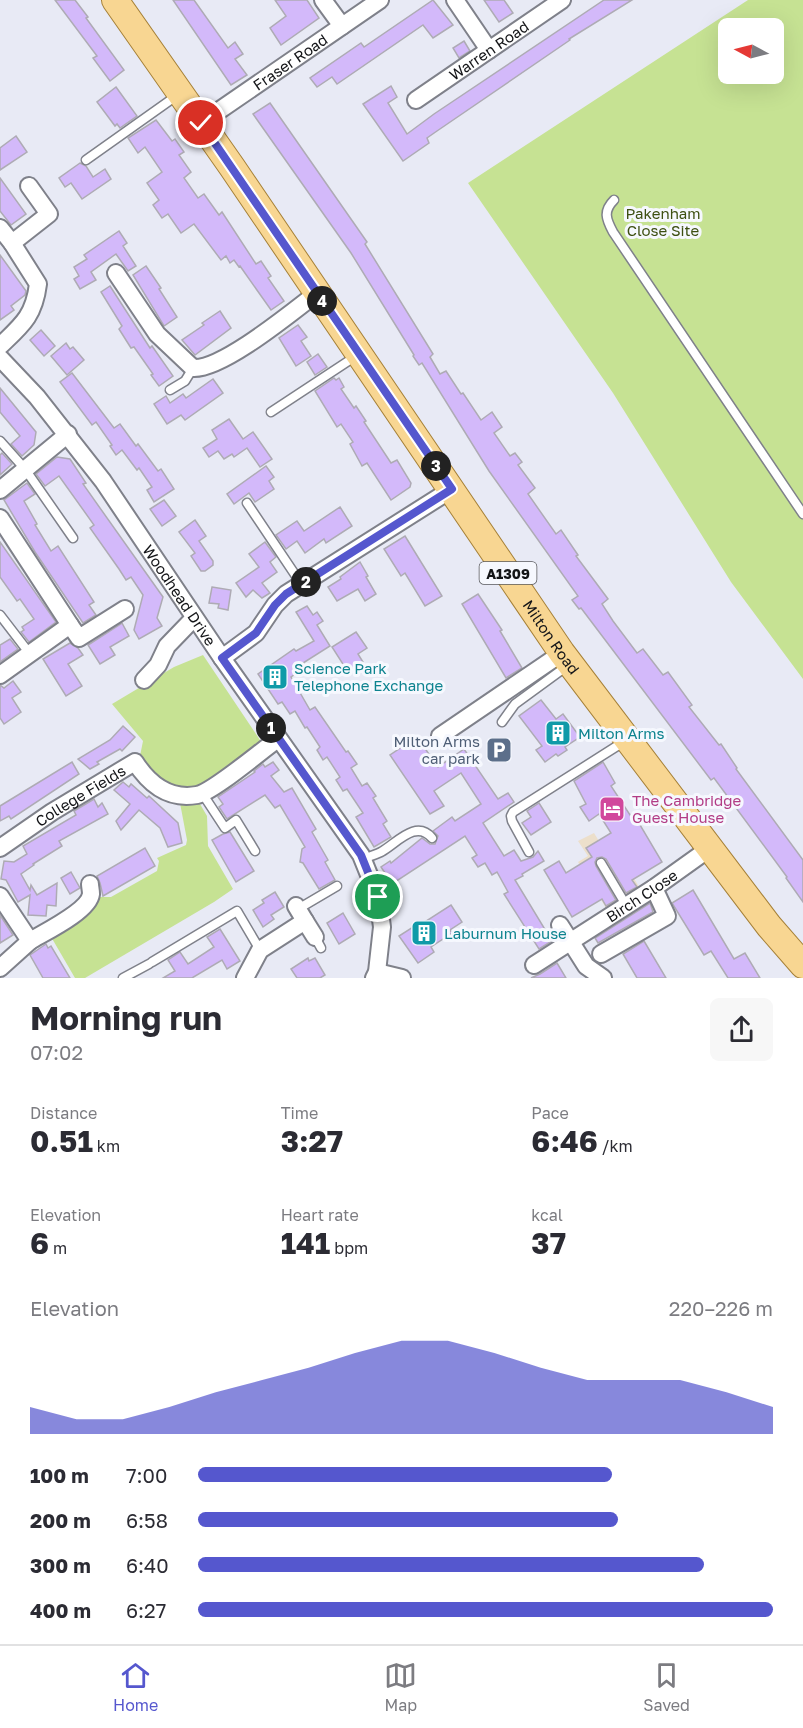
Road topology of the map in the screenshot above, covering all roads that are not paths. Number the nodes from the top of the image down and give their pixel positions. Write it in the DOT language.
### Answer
graph roads {
  1 [pos="115,0"];
  2 [pos="323,0"];
  3 [pos="380,0"];
  4 [pos="455,0"];
  5 [pos="562,0"];
  6 [pos="342,26"];
  7 [pos="489,50"];
  8 [pos="180,93"];
  9 [pos="416,100"];
  10 [pos="201,123"];
  11 [pos="86,160"];
  12 [pos="29,186"];
  13 [pos="614,200"];
  14 [pos="0,228"];
  15 [pos="12,243"];
  16 [pos="116,273"];
  17 [pos="317,293"];
  18 [pos="0,346"];
  19 [pos="360,354"];
  20 [pos="0,358"];
  21 [pos="194,368"];
  22 [pos="170,390"];
  23 [pos="271,412"];
  24 [pos="68,434"];
  25 [pos="0,441"];
  26 [pos="25,469"];
  27 [pos="452,489"];
  28 [pos="0,490"];
  29 [pos="247,503"];
  30 [pos="803,514"];
  31 [pos="0,518"];
  32 [pos="73,538"];
  33 [pos="302,585"];
  34 [pos="125,609"];
  35 [pos="0,615"];
  36 [pos="194,618"];
  37 [pos="70,626"];
  38 [pos="30,654"];
  39 [pos="222,658"];
  40 [pos="566,658"];
  41 [pos="0,675"];
  42 [pos="144,680"];
  43 [pos="502,722"];
  44 [pos="440,736"];
  45 [pos="278,739"];
  46 [pos="628,739"];
  47 [pos="202,793"];
  48 [pos="432,838"];
  49 [pos="0,848"];
  50 [pos="710,848"];
  51 [pos="255,851"];
  52 [pos="529,852"];
  53 [pos="362,859"];
  54 [pos="601,863"];
  55 [pos="90,884"];
  56 [pos="337,886"];
  57 [pos="654,888"];
  58 [pos="0,896"];
  59 [pos="626,905"];
  60 [pos="299,912"];
  61 [pos="560,925"];
  62 [pos="30,941"];
  63 [pos="569,941"];
  64 [pos="318,942"];
  65 [pos="260,950"];
  66 [pos="601,954"];
  67 [pos="534,964"];
  68 [pos="803,965"];
  69 [pos="0,968"];
  70 [pos="376,975"];
  71 [pos="123,978"];
  72 [pos="244,978"];
  73 [pos="402,978"];
  74 [pos="603,978"];
  1 -- 8 [label="main road, Milton Road / A1309"];
  2 -- 6 [label="street"];
  3 -- 6 [label="street, Fraser Road"];
  4 -- 7 [label="street"];
  5 -- 7 [label="street, Warren Road"];
  6 -- 10 [label="street, Fraser Road"];
  7 -- 9 [label="street, Warren Road"];
  8 -- 10 [label="main road, Milton Road / A1309"];
  8 -- 11 [label="lane"];
  10 -- 17 [label="main road, Milton Road / A1309"];
  12 -- 15 [label="street"];
  13 -- 30 [label="lane"];
  14 -- 15 [label="street"];
  15 -- 18 [label="street"];
  16 -- 21 [label="street"];
  17 -- 19 [label="main road, Milton Road / A1309"];
  17 -- 21 [label="street"];
  19 -- 23 [label="lane"];
  19 -- 27 [label="main road, Milton Road / A1309"];
  20 -- 24 [label="street, Woodhead Drive"];
  21 -- 22 [label="lane"];
  24 -- 26 [label="street"];
  24 -- 36 [label="street, Woodhead Drive"];
  25 -- 26 [label="lane"];
  26 -- 28 [label="street"];
  26 -- 32 [label="lane"];
  27 -- 33 [label="street"];
  27 -- 40 [label="main road, Milton Road / A1309"];
  29 -- 33 [label="lane"];
  31 -- 37 [label="street"];
  33 -- 39 [label="street"];
  34 -- 37 [label="street"];
  35 -- 38 [label="lane"];
  36 -- 39 [label="street, Woodhead Drive"];
  36 -- 42 [label="street"];
  37 -- 38 [label="street"];
  38 -- 41 [label="street"];
  39 -- 45 [label="street, Woodhead Drive"];
  40 -- 43 [label="lane"];
  40 -- 44 [label="street"];
  40 -- 46 [label="main road, Milton Road / A1309"];
  45 -- 47 [label="street"];
  45 -- 53 [label="street, Woodhead Drive"];
  46 -- 50 [label="main road, Milton Road / A1309"];
  46 -- 52 [label="lane"];
  47 -- 49 [label="street, College Fields"];
  47 -- 51 [label="lane"];
  48 -- 53 [label="lane"];
  50 -- 57 [label="street, Birch Close"];
  50 -- 68 [label="main road, Milton Road / A1309"];
  53 -- 70 [label="street, Woodhead Drive"];
  54 -- 59 [label="lane"];
  55 -- 62 [label="street"];
  56 -- 60 [label="lane"];
  57 -- 59 [label="street, Birch Close"];
  57 -- 66 [label="street"];
  58 -- 62 [label="street"];
  59 -- 63 [label="street, Birch Close"];
  60 -- 64 [label="street"];
  60 -- 65 [label="street"];
  61 -- 63 [label="street"];
  62 -- 69 [label="street"];
  63 -- 67 [label="street, Birch Close"];
  63 -- 74 [label="street"];
  65 -- 71 [label="lane"];
  65 -- 72 [label="street"];
  70 -- 73 [label="street"];
}
